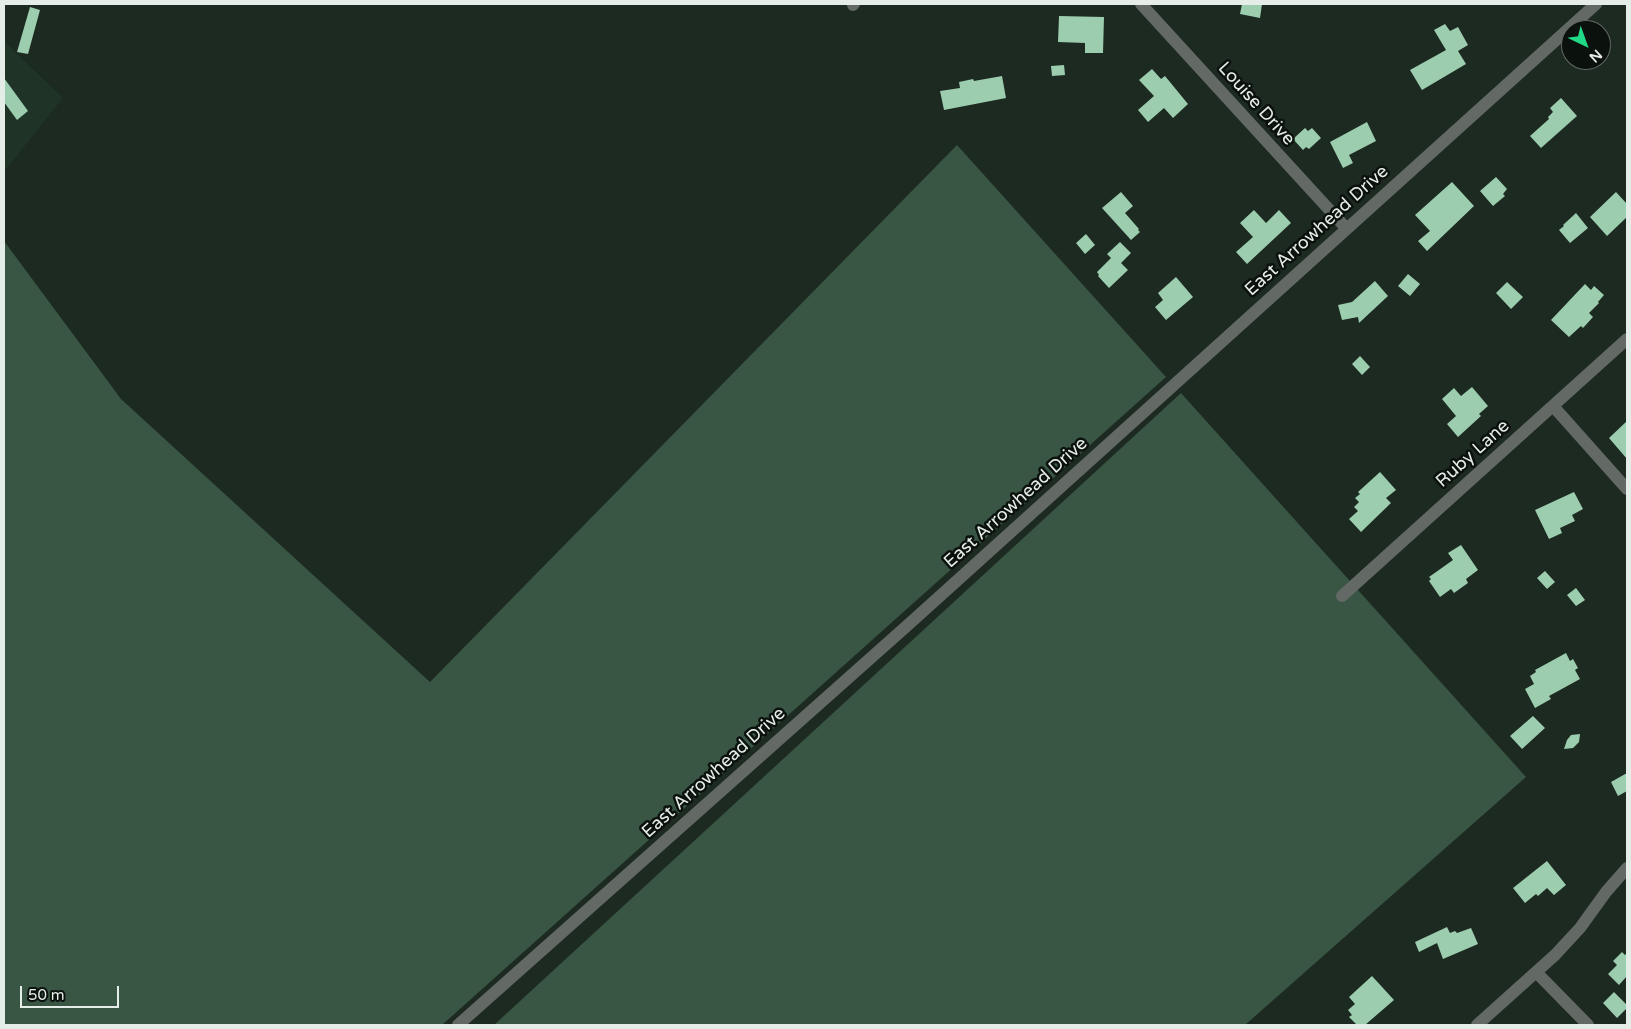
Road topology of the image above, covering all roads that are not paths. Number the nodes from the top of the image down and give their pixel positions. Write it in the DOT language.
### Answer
graph roads {
  1 [pos="1141,4"];
  2 [pos="1596,4"];
  3 [pos="1346,228"];
  4 [pos="1627,339"];
  5 [pos="1553,406"];
  6 [pos="1627,489"];
  7 [pos="1342,596"];
  8 [pos="1627,868"];
  9 [pos="1536,972"];
  10 [pos="458,1025"];
  11 [pos="1477,1025"];
  12 [pos="1588,1025"];
  1 -- 3 [label="street, Louise Drive"];
  2 -- 3 [label="street, East Arrowhead Drive"];
  3 -- 10 [label="street, East Arrowhead Drive"];
  4 -- 5 [label="street, Ruby Lane"];
  5 -- 6 [label="street"];
  5 -- 7 [label="street, Ruby Lane"];
  8 -- 9 [label="street"];
  9 -- 11 [label="street"];
  9 -- 12 [label="street"];
}
